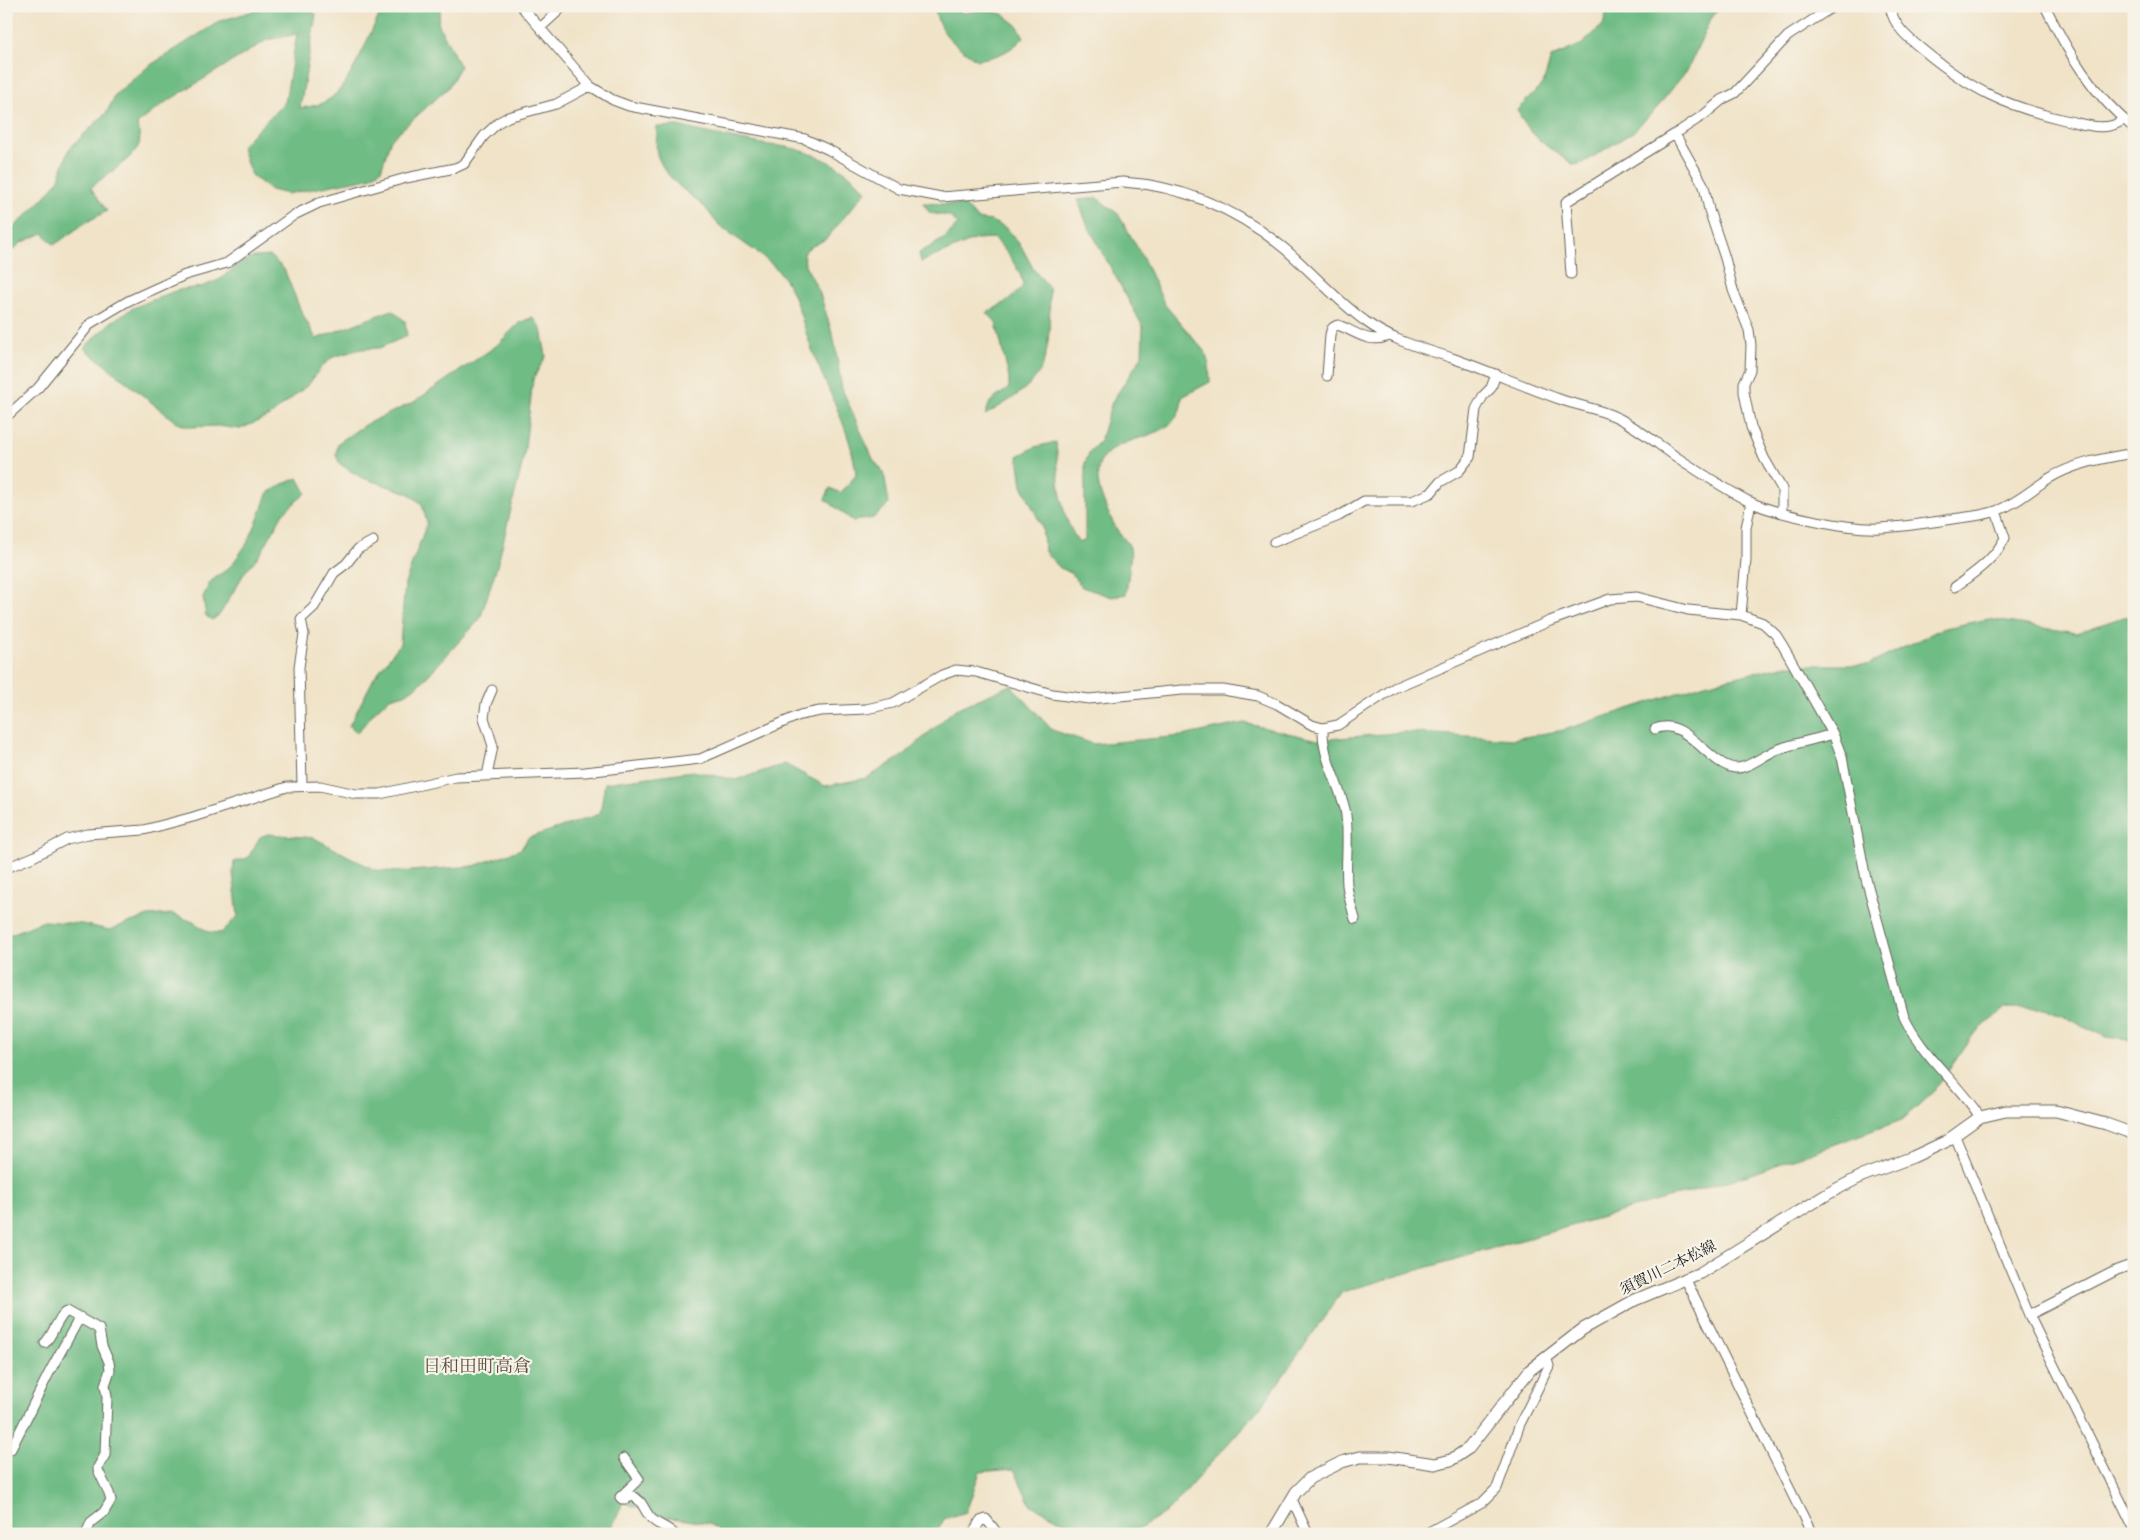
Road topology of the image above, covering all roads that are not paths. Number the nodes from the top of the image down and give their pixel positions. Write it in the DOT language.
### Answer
graph roads {
  1 [pos="521,6"];
  2 [pos="564,6"];
  3 [pos="1834,6"];
  4 [pos="1890,6"];
  5 [pos="2046,6"];
  6 [pos="540,28"];
  7 [pos="590,86"];
  8 [pos="2124,120"];
  9 [pos="2134,128"];
  10 [pos="1675,134"];
  11 [pos="1571,274"];
  12 [pos="1390,336"];
  13 [pos="1496,374"];
  14 [pos="1327,376"];
  15 [pos="6,417"];
  16 [pos="2134,453"];
  17 [pos="1751,502"];
  18 [pos="1996,511"];
  19 [pos="1782,512"];
  20 [pos="373,541"];
  21 [pos="1274,542"];
  22 [pos="1955,587"];
  23 [pos="1741,615"];
  24 [pos="492,690"];
  25 [pos="1322,728"];
  26 [pos="1655,729"];
  27 [pos="1833,734"];
  28 [pos="487,776"];
  29 [pos="302,785"];
  30 [pos="6,868"];
  31 [pos="1355,919"];
  32 [pos="1980,1117"];
  33 [pos="2134,1134"];
  34 [pos="1955,1136"];
  35 [pos="2134,1264"];
  36 [pos="1685,1278"];
  37 [pos="2029,1315"];
  38 [pos="80,1317"];
  39 [pos="45,1343"];
  40 [pos="1546,1356"];
  41 [pos="10,1448"];
  42 [pos="624,1458"];
  43 [pos="1292,1499"];
  44 [pos="2134,1528"];
  45 [pos="86,1534"];
  46 [pos="674,1534"];
  47 [pos="974,1534"];
  48 [pos="998,1534"];
  49 [pos="1271,1534"];
  50 [pos="1308,1534"];
  51 [pos="1424,1534"];
  52 [pos="1812,1534"];
  1 -- 6 [label="street"];
  2 -- 6 [label="street"];
  3 -- 10 [label="street"];
  4 -- 8 [label="street"];
  5 -- 8 [label="street"];
  6 -- 7 [label="street"];
  7 -- 12 [label="street"];
  7 -- 15 [label="street"];
  8 -- 9 [label="street"];
  10 -- 11 [label="street"];
  10 -- 19 [label="street"];
  12 -- 13 [label="street"];
  12 -- 14 [label="street"];
  13 -- 17 [label="street"];
  13 -- 21 [label="street"];
  16 -- 18 [label="street"];
  17 -- 19 [label="street"];
  17 -- 23 [label="street"];
  18 -- 19 [label="street"];
  18 -- 22 [label="street"];
  20 -- 29 [label="street"];
  23 -- 25 [label="street"];
  23 -- 27 [label="street"];
  24 -- 28 [label="street"];
  25 -- 28 [label="street"];
  25 -- 31 [label="street"];
  26 -- 27 [label="street"];
  27 -- 32 [label="street"];
  28 -- 29 [label="street"];
  29 -- 30 [label="street"];
  32 -- 33 [label="main road, 須賀川二本松線"];
  32 -- 34 [label="main road, 須賀川二本松線"];
  34 -- 36 [label="main road, 須賀川二本松線"];
  34 -- 37 [label="street"];
  35 -- 37 [label="street"];
  36 -- 40 [label="main road, 須賀川二本松線"];
  36 -- 52 [label="street"];
  37 -- 44 [label="street"];
  38 -- 39 [label="street"];
  38 -- 41 [label="street"];
  38 -- 45 [label="street"];
  40 -- 43 [label="main road, 須賀川二本松線"];
  40 -- 51 [label="street"];
  42 -- 46 [label="street"];
  43 -- 49 [label="main road, 須賀川二本松線"];
  43 -- 50 [label="street"];
  47 -- 48 [label="street"];
}
